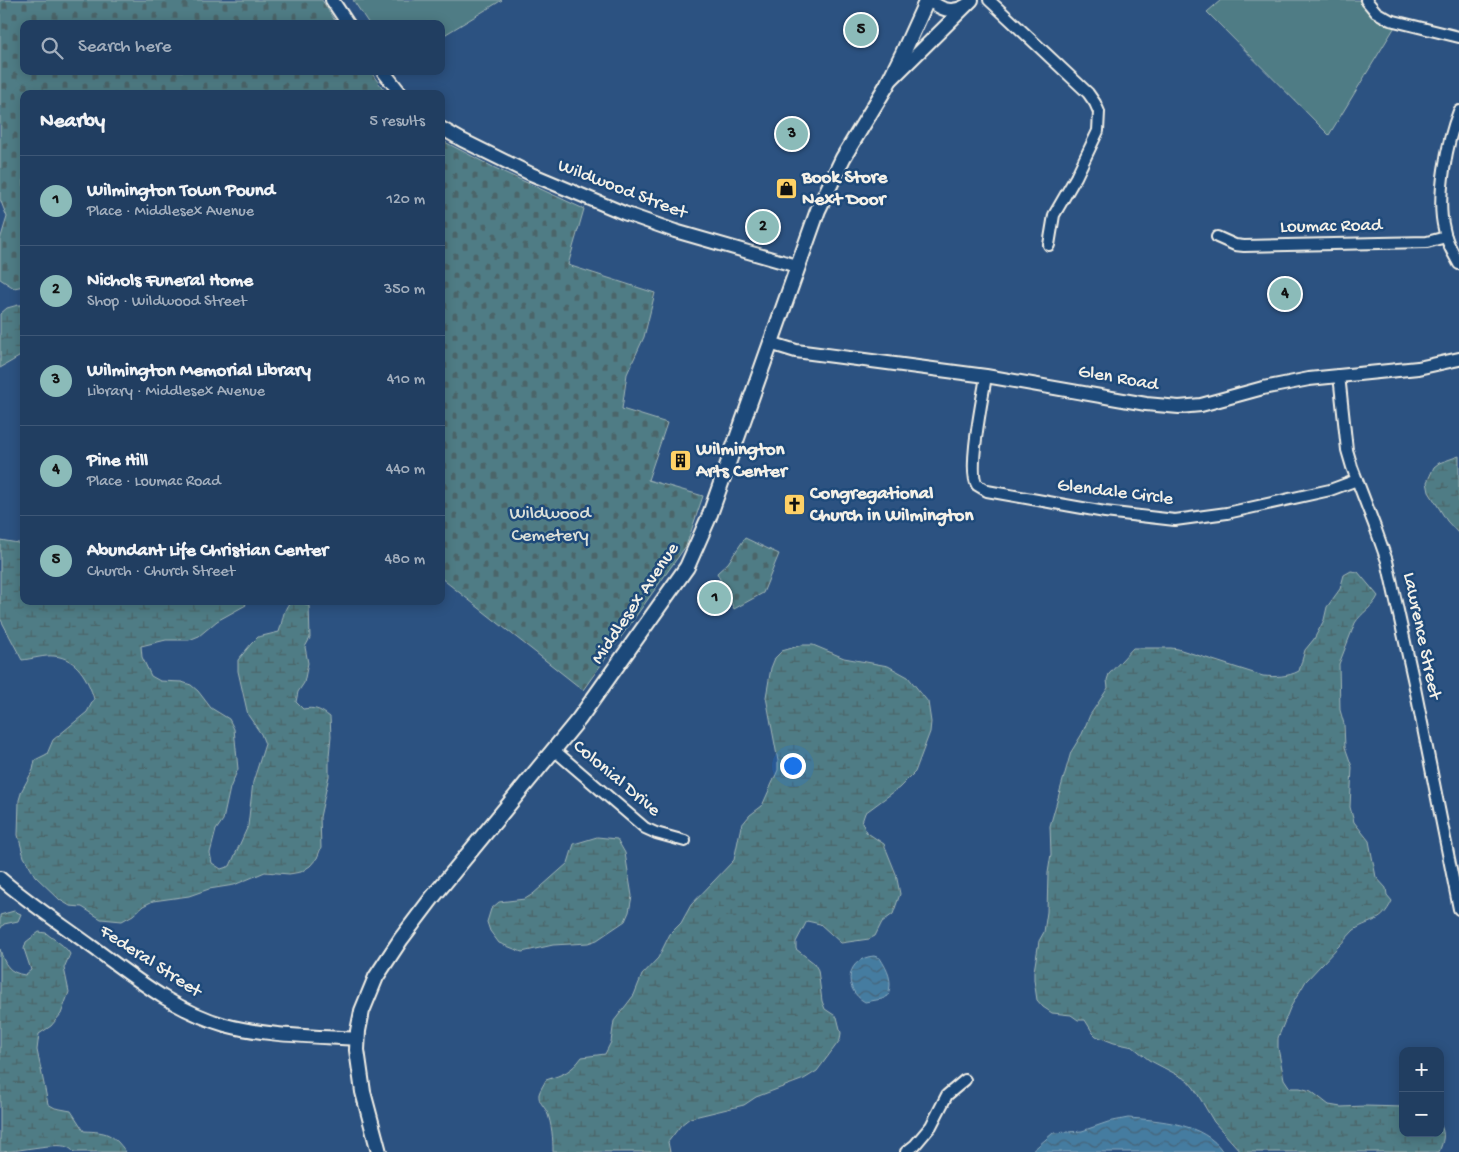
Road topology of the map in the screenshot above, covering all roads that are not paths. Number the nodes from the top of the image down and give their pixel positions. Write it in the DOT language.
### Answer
graph roads {
  1 [pos="332,0"];
  2 [pos="928,0"];
  3 [pos="989,0"];
  4 [pos="1366,0"];
  5 [pos="969,3"];
  6 [pos="345,20"];
  7 [pos="1459,37"];
  8 [pos="386,75"];
  9 [pos="887,85"];
  10 [pos="398,90"];
  11 [pos="1459,112"];
  12 [pos="445,130"];
  13 [pos="1446,236"];
  14 [pos="1217,237"];
  15 [pos="1049,245"];
  16 [pos="1459,264"];
  17 [pos="797,266"];
  18 [pos="770,343"];
  19 [pos="1459,358"];
  20 [pos="1339,375"];
  21 [pos="986,376"];
  22 [pos="1357,480"];
  23 [pos="554,750"];
  24 [pos="685,841"];
  25 [pos="0,878"];
  26 [pos="0,888"];
  27 [pos="25,899"];
  28 [pos="1459,909"];
  29 [pos="357,1039"];
  30 [pos="965,1080"];
  31 [pos="379,1152"];
  32 [pos="906,1152"];
  1 -- 6 [label="street"];
  2 -- 5 [label="street, Middlesex Avenue"];
  2 -- 9 [label="main road"];
  3 -- 15 [label="street"];
  4 -- 7 [label="street"];
  5 -- 9 [label="street, Middlesex Avenue"];
  8 -- 10 [label="street"];
  9 -- 17 [label="main road, Middlesex Avenue"];
  11 -- 13 [label="street"];
  12 -- 17 [label="street, Wildwood Street"];
  13 -- 14 [label="street, Loumac Road"];
  13 -- 16 [label="street"];
  17 -- 18 [label="main road, Middlesex Avenue"];
  18 -- 21 [label="street, Glen Road"];
  18 -- 23 [label="main road, Middlesex Avenue"];
  19 -- 20 [label="street, Glen Road"];
  20 -- 21 [label="street, Glen Road"];
  20 -- 22 [label="street, Lawrence Street"];
  21 -- 22 [label="street, Glendale Circle"];
  22 -- 28 [label="street, Lawrence Street"];
  23 -- 24 [label="street, Colonial Drive"];
  23 -- 29 [label="main road, Middlesex Avenue"];
  25 -- 27 [label="street, Federal Street"];
  26 -- 27 [label="street"];
  27 -- 29 [label="street, Federal Street"];
  29 -- 31 [label="main road, Middlesex Avenue"];
  30 -- 32 [label="street"];
}
